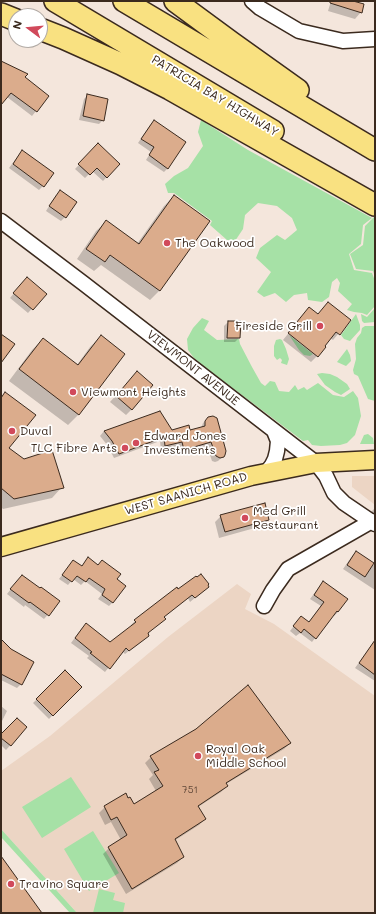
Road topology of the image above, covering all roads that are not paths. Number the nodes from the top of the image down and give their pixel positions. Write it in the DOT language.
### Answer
graph roads {
  1 [pos="55,1"];
  2 [pos="124,1"];
  3 [pos="175,1"];
  4 [pos="252,1"];
  5 [pos="48,32"];
  6 [pos="375,39"];
  7 [pos="375,138"];
  8 [pos="375,150"];
  9 [pos="375,191"];
  10 [pos="375,205"];
  11 [pos="1,221"];
  12 [pos="274,431"];
  13 [pos="375,460"];
  14 [pos="316,463"];
  15 [pos="266,473"];
  16 [pos="373,523"];
  17 [pos="1,547"];
  18 [pos="264,606"];
  1 -- 9 [label="highway, PATRICIA BAY HIGHWAY"];
  2 -- 8 [label="highway"];
  3 -- 7 [label="highway"];
  4 -- 6 [label="street"];
  5 -- 10 [label="highway"];
  11 -- 12 [label="street, VIEWMONT AVENUE"];
  12 -- 14 [label="street, VIEWMONT AVENUE"];
  12 -- 15 [label="street"];
  13 -- 14 [label="main road, WEST SAANICH ROAD"];
  14 -- 15 [label="main road, WEST SAANICH ROAD"];
  14 -- 16 [label="street, VIEWMONT AVENUE"];
  15 -- 17 [label="main road, WEST SAANICH ROAD"];
  16 -- 18 [label="street"];
}
